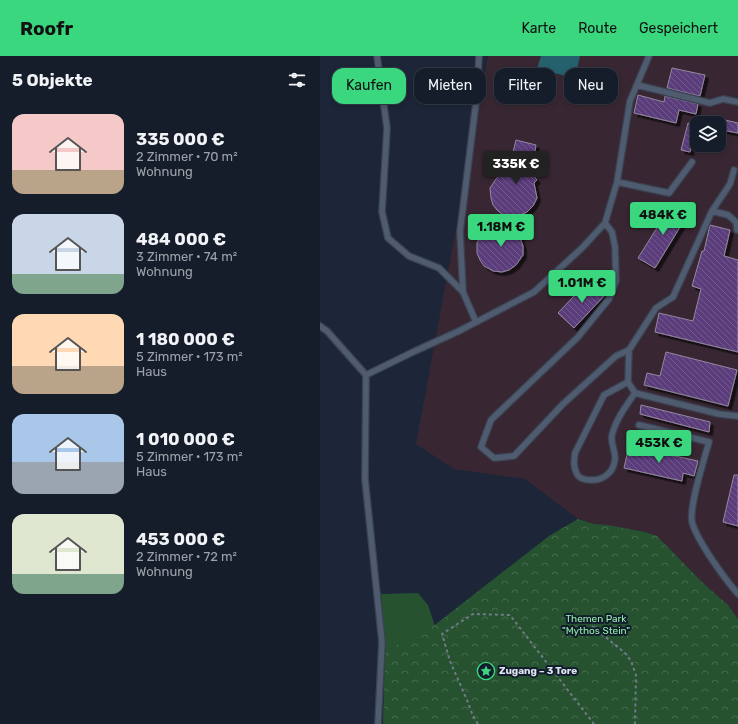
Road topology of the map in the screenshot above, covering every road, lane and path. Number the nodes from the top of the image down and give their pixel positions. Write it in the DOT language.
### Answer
graph roads {
  1 [pos="377,56"];
  2 [pos="479,56"];
  3 [pos="649,56"];
  4 [pos="637,85"];
  5 [pos="738,102"];
  6 [pos="692,162"];
  7 [pos="734,170"];
  8 [pos="617,182"];
  9 [pos="712,211"];
  10 [pos="605,223"];
  11 [pos="737,230"];
  12 [pos="463,292"];
  13 [pos="476,322"];
  14 [pos="320,326"];
  15 [pos="629,350"];
  16 [pos="366,375"];
  17 [pos="628,382"];
  18 [pos="635,393"];
  19 [pos="738,415"];
  20 [pos="639,425"];
  21 [pos="738,594"];
  22 [pos="592,626"];
  23 [pos="378,724"];
  24 [pos="478,724"];
  25 [pos="594,724"];
  26 [pos="635,724"];
  1 -- 12 [label="lane"];
  2 -- 12 [label="lane"];
  3 -- 4 [label="lane"];
  4 -- 5 [label="lane"];
  4 -- 8 [label="lane"];
  6 -- 8 [label="lane"];
  7 -- 9 [label="lane"];
  8 -- 10 [label="lane"];
  9 -- 11 [label="lane"];
  9 -- 15 [label="lane"];
  10 -- 13 [label="lane"];
  10 -- 15 [label="lane"];
  12 -- 13 [label="lane"];
  13 -- 16 [label="lane"];
  14 -- 16 [label="lane"];
  15 -- 17 [label="lane"];
  16 -- 23 [label="lane"];
  17 -- 18 [label="lane"];
  17 -- 18 [label="lane"];
  18 -- 19 [label="lane"];
  20 -- 21 [label="lane"];
  22 -- 26 [label="path"];
  24 -- 25 [label="path"];
}
